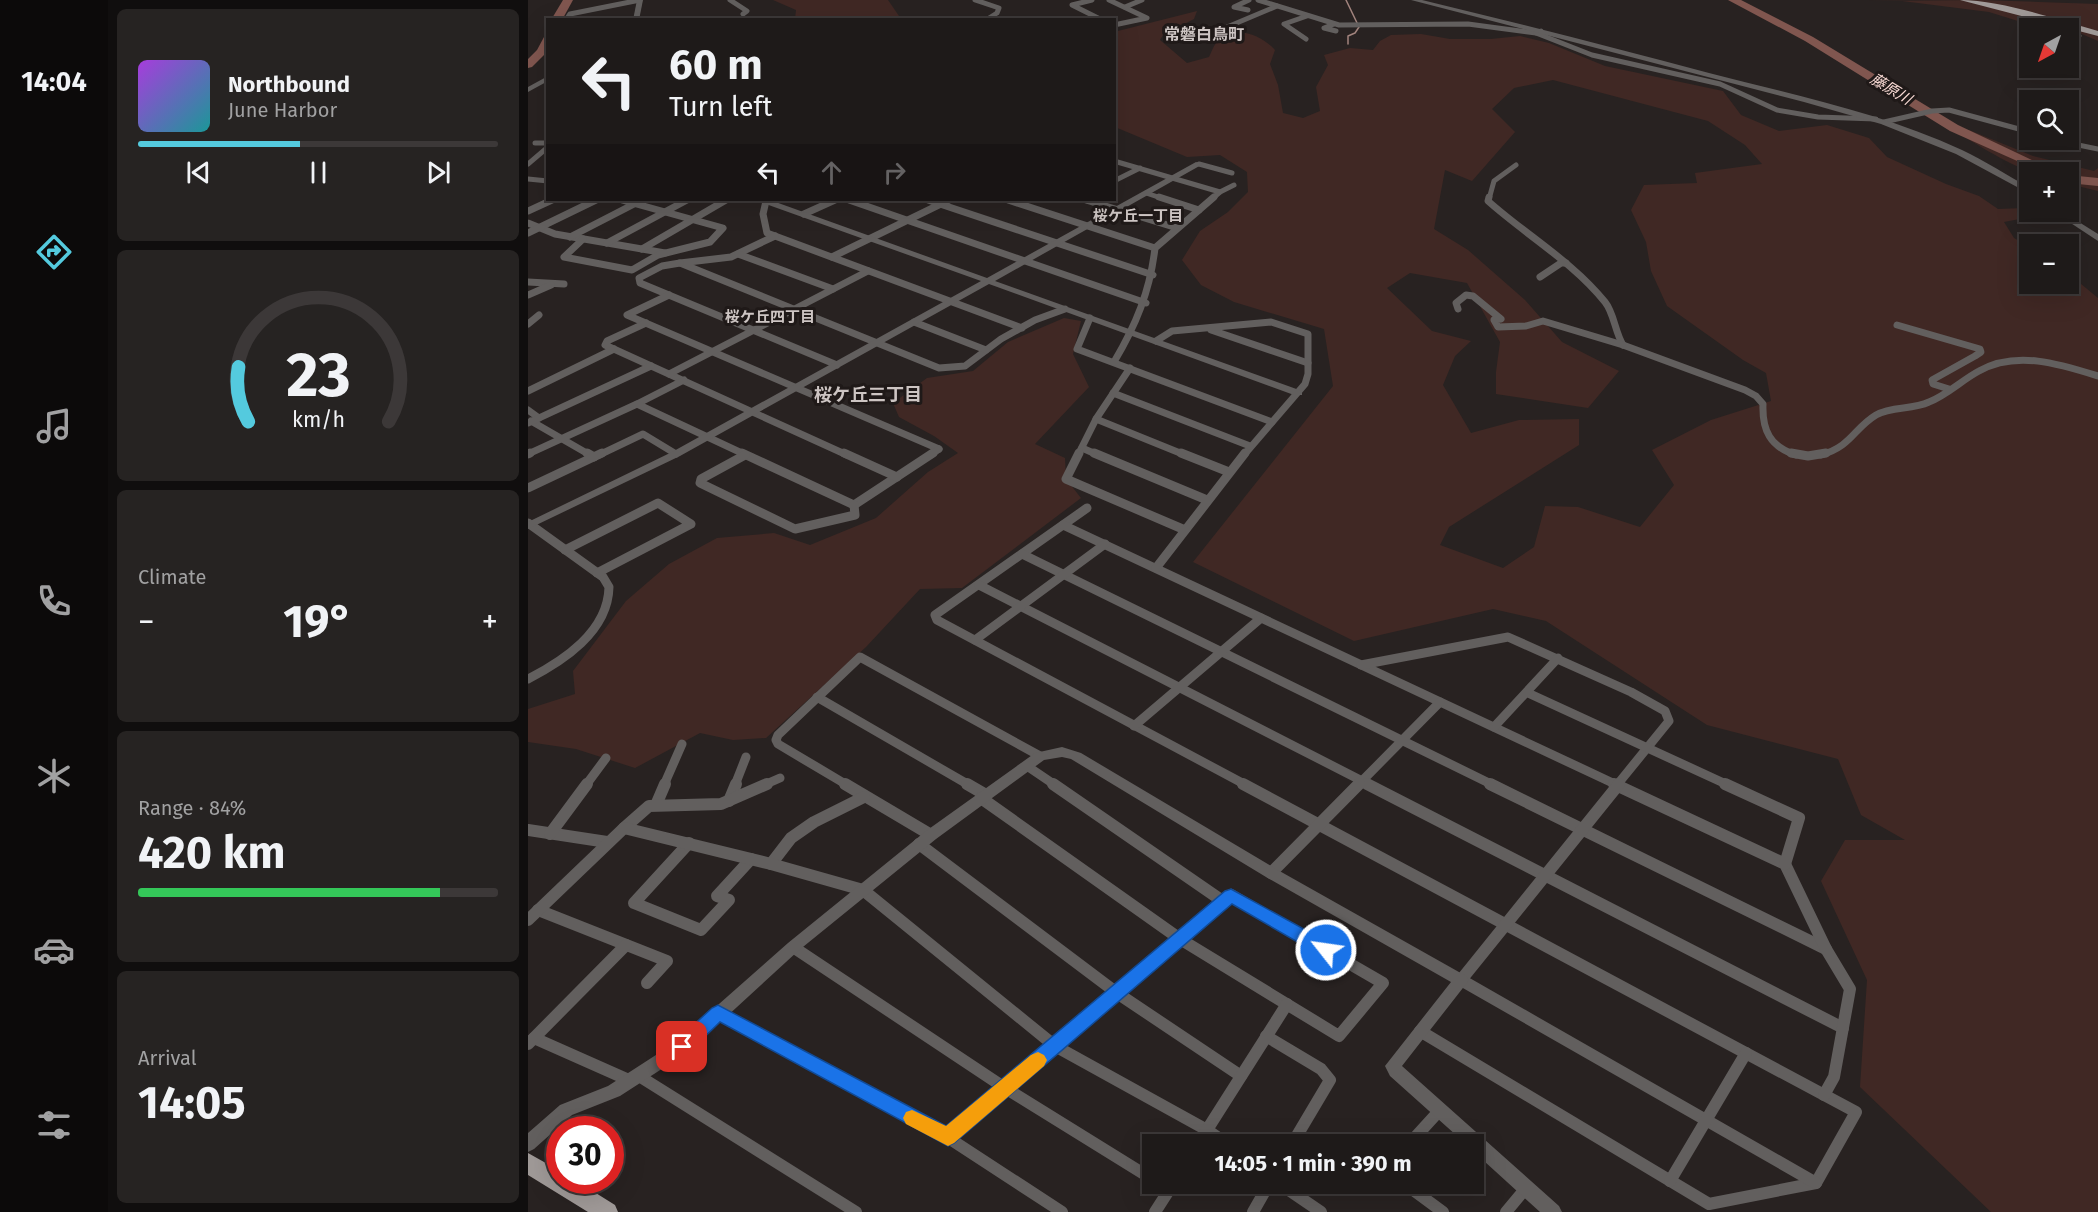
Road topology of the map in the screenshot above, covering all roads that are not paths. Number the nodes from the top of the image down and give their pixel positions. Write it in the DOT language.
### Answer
graph roads {
  1 [pos="640,0"];
  2 [pos="730,0"];
  3 [pos="975,0"];
  4 [pos="1092,0"];
  5 [pos="1108,0"];
  6 [pos="1142,0"];
  7 [pos="1249,0"];
  8 [pos="1262,0"];
  9 [pos="1414,0"];
  10 [pos="1964,0"];
  11 [pos="1977,0"];
  12 [pos="1276,6"];
  13 [pos="1125,8"];
  14 [pos="1248,10"];
  15 [pos="742,14"];
  16 [pos="1307,16"];
  17 [pos="567,18"];
  18 [pos="636,18"];
  19 [pos="989,18"];
  20 [pos="1098,18"];
  21 [pos="2046,18"];
  22 [pos="1334,24"];
  23 [pos="1116,25"];
  24 [pos="2079,28"];
  25 [pos="1220,30"];
  26 [pos="1336,31"];
  27 [pos="1539,32"];
  28 [pos="2098,33"];
  29 [pos="1306,39"];
  30 [pos="546,79"];
  31 [pos="528,90"];
  32 [pos="1876,120"];
  33 [pos="1884,122"];
  34 [pos="2019,129"];
  35 [pos="535,143"];
  36 [pos="546,145"];
  37 [pos="2079,145"];
  38 [pos="546,147"];
  39 [pos="2098,149"];
  40 [pos="1116,162"];
  41 [pos="528,164"];
  42 [pos="1199,164"];
  43 [pos="1516,165"];
  44 [pos="1140,168"];
  45 [pos="1232,173"];
  46 [pos="1173,178"];
  47 [pos="528,179"];
  48 [pos="1116,180"];
  49 [pos="546,181"];
  50 [pos="1234,185"];
  51 [pos="2019,185"];
  52 [pos="1220,192"];
  53 [pos="1146,193"];
  54 [pos="550,201"];
  55 [pos="594,201"];
  56 [pos="626,201"];
  57 [pos="640,201"];
  58 [pos="685,201"];
  59 [pos="724,201"];
  60 [pos="768,201"];
  61 [pos="771,201"];
  62 [pos="833,201"];
  63 [pos="852,201"];
  64 [pos="931,201"];
  65 [pos="947,201"];
  66 [pos="1011,201"];
  67 [pos="1089,201"];
  68 [pos="635,203"];
  69 [pos="940,204"];
  70 [pos="1117,209"];
  71 [pos="1199,210"];
  72 [pos="528,211"];
  73 [pos="665,211"];
  74 [pos="804,214"];
  75 [pos="695,219"];
  76 [pos="908,220"];
  77 [pos="2073,222"];
  78 [pos="528,223"];
  79 [pos="1088,225"];
  80 [pos="539,228"];
  81 [pos="1177,228"];
  82 [pos="528,233"];
  83 [pos="775,236"];
  84 [pos="570,237"];
  85 [pos="870,238"];
  86 [pos="2098,238"];
  87 [pos="583,239"];
  88 [pos="607,243"];
  89 [pos="1056,243"];
  90 [pos="1155,248"];
  91 [pos="642,249"];
  92 [pos="667,253"];
  93 [pos="738,254"];
  94 [pos="832,257"];
  95 [pos="1024,261"];
  96 [pos="680,263"];
  97 [pos="1566,263"];
  98 [pos="868,271"];
  99 [pos="1152,276"];
  100 [pos="1540,277"];
  101 [pos="988,281"];
  102 [pos="528,282"];
  103 [pos="556,284"];
  104 [pos="564,284"];
  105 [pos="832,289"];
  106 [pos="528,295"];
  107 [pos="669,295"];
  108 [pos="951,302"];
  109 [pos="1146,303"];
  110 [pos="794,309"];
  111 [pos="1065,309"];
  112 [pos="1458,309"];
  113 [pos="538,315"];
  114 [pos="1090,318"];
  115 [pos="914,321"];
  116 [pos="646,323"];
  117 [pos="528,324"];
  118 [pos="1897,325"];
  119 [pos="1022,328"];
  120 [pos="1207,328"];
  121 [pos="754,330"];
  122 [pos="1132,333"];
  123 [pos="1156,342"];
  124 [pos="876,343"];
  125 [pos="1623,345"];
  126 [pos="614,349"];
  127 [pos="986,350"];
  128 [pos="712,351"];
  129 [pos="1114,362"];
  130 [pos="1308,363"];
  131 [pos="837,364"];
  132 [pos="651,366"];
  133 [pos="1130,368"];
  134 [pos="669,374"];
  135 [pos="2098,376"];
  136 [pos="684,380"];
  137 [pos="796,388"];
  138 [pos="1949,389"];
  139 [pos="528,391"];
  140 [pos="1113,393"];
  141 [pos="1298,393"];
  142 [pos="638,404"];
  143 [pos="528,410"];
  144 [pos="753,412"];
  145 [pos="1096,419"];
  146 [pos="533,420"];
  147 [pos="1272,422"];
  148 [pos="708,437"];
  149 [pos="563,439"];
  150 [pos="1250,446"];
  151 [pos="1082,448"];
  152 [pos="528,454"];
  153 [pos="676,454"];
  154 [pos="745,455"];
  155 [pos="594,457"];
  156 [pos="1229,472"];
  157 [pos="897,477"];
  158 [pos="528,488"];
  159 [pos="1207,500"];
  160 [pos="854,505"];
  161 [pos="1087,508"];
  162 [pos="529,525"];
  163 [pos="1063,525"];
  164 [pos="1185,530"];
  165 [pos="1105,544"];
  166 [pos="565,550"];
  167 [pos="1022,554"];
  168 [pos="1156,568"];
  169 [pos="597,573"];
  170 [pos="1063,575"];
  171 [pos="979,585"];
  172 [pos="1020,606"];
  173 [pos="1261,618"];
  174 [pos="975,640"];
  175 [pos="1221,652"];
  176 [pos="1558,658"];
  177 [pos="1361,665"];
  178 [pos="528,679"];
  179 [pos="1179,688"];
  180 [pos="1528,693"];
  181 [pos="817,698"];
  182 [pos="1440,702"];
  183 [pos="1134,726"];
  184 [pos="1494,727"];
  185 [pos="1401,741"];
  186 [pos="682,744"];
  187 [pos="1648,748"];
  188 [pos="1040,756"];
  189 [pos="746,757"];
  190 [pos="606,758"];
  191 [pos="1027,766"];
  192 [pos="780,778"];
  193 [pos="1361,781"];
  194 [pos="1617,785"];
  195 [pos="983,796"];
  196 [pos="864,797"];
  197 [pos="729,801"];
  198 [pos="656,804"];
  199 [pos="1319,824"];
  200 [pos="624,828"];
  201 [pos="1582,829"];
  202 [pos="528,831"];
  203 [pos="550,834"];
  204 [pos="925,839"];
  205 [pos="607,842"];
  206 [pos="689,843"];
  207 [pos="751,859"];
  208 [pos="771,864"];
  209 [pos="1785,864"];
  210 [pos="1271,873"];
  211 [pos="1545,876"];
  212 [pos="863,890"];
  213 [pos="1224,902"];
  214 [pos="538,910"];
  215 [pos="528,920"];
  216 [pos="1506,924"];
  217 [pos="1180,939"];
  218 [pos="626,945"];
  219 [pos="793,947"];
  220 [pos="1826,949"];
  221 [pos="1461,980"];
  222 [pos="647,983"];
  223 [pos="1117,993"];
  224 [pos="1287,1004"];
  225 [pos="718,1013"];
  226 [pos="1843,1028"];
  227 [pos="1420,1030"];
  228 [pos="1266,1036"];
  229 [pos="531,1041"];
  230 [pos="1055,1046"];
  231 [pos="1746,1053"];
  232 [pos="1241,1076"];
  233 [pos="635,1078"];
  234 [pos="1005,1088"];
  235 [pos="1824,1095"];
  236 [pos="1440,1110"];
  237 [pos="1706,1120"];
  238 [pos="1208,1130"];
  239 [pos="1205,1134"];
  240 [pos="1213,1134"];
  241 [pos="1298,1134"];
  242 [pos="1418,1134"];
  243 [pos="948,1137"];
  244 [pos="528,1144"];
  245 [pos="528,1163"];
  246 [pos="1142,1173"];
  247 [pos="1670,1181"];
  248 [pos="1816,1183"];
  249 [pos="1526,1188"];
  250 [pos="1164,1194"];
  251 [pos="1263,1194"];
  252 [pos="1295,1194"];
  253 [pos="1418,1194"];
  254 [pos="607,1212"];
  255 [pos="856,1212"];
  256 [pos="1062,1212"];
  257 [pos="1155,1212"];
  258 [pos="1253,1212"];
  259 [pos="1321,1212"];
  260 [pos="1443,1212"];
  261 [pos="1506,1212"];
  262 [pos="1553,1212"];
  1 -- 17 [label="street"];
  1 -- 18 [label="street"];
  2 -- 15 [label="street"];
  3 -- 19 [label="street"];
  4 -- 20 [label="street"];
  5 -- 13 [label="street"];
  6 -- 13 [label="street"];
  7 -- 14 [label="street"];
  8 -- 12 [label="street"];
  9 -- 27 [label="street"];
  10 -- 21 [label="main road"];
  11 -- 28 [label="main road"];
  12 -- 16 [label="street"];
  12 -- 25 [label="street"];
  13 -- 23 [label="street"];
  16 -- 22 [label="street"];
  16 -- 29 [label="street"];
  22 -- 26 [label="street"];
  22 -- 27 [label="street"];
  24 -- 28 [label="main road"];
  27 -- 32 [label="street"];
  27 -- 32 [label="street"];
  30 -- 31 [label="street"];
  32 -- 33 [label="street"];
  33 -- 34 [label="street"];
  33 -- 51 [label="street"];
  35 -- 36 [label="street"];
  37 -- 39 [label="street"];
  38 -- 41 [label="street"];
  40 -- 44 [label="street"];
  42 -- 45 [label="street"];
  42 -- 46 [label="street"];
  43 -- 97 [label="street"];
  44 -- 46 [label="street"];
  44 -- 48 [label="street"];
  46 -- 52 [label="street"];
  46 -- 53 [label="street"];
  47 -- 49 [label="street"];
  50 -- 52 [label="street"];
  52 -- 71 [label="street"];
  53 -- 70 [label="street"];
  53 -- 71 [label="street"];
  54 -- 72 [label="street"];
  55 -- 80 [label="street"];
  56 -- 68 [label="street"];
  57 -- 68 [label="street"];
  58 -- 73 [label="street"];
  59 -- 75 [label="street"];
  60 -- 83 [label="street"];
  61 -- 74 [label="street"];
  62 -- 74 [label="street"];
  63 -- 76 [label="street"];
  64 -- 69 [label="street"];
  65 -- 69 [label="street"];
  66 -- 79 [label="street"];
  67 -- 70 [label="street"];
  68 -- 73 [label="street"];
  68 -- 84 [label="street"];
  69 -- 76 [label="street"];
  69 -- 89 [label="street"];
  70 -- 79 [label="street"];
  70 -- 81 [label="street"];
  71 -- 81 [label="street"];
  73 -- 75 [label="street"];
  73 -- 88 [label="street"];
  74 -- 85 [label="street"];
  75 -- 91 [label="street"];
  75 -- 92 [label="street"];
  76 -- 85 [label="street"];
  76 -- 95 [label="street"];
  77 -- 86 [label="street"];
  78 -- 80 [label="street"];
  79 -- 89 [label="street"];
  79 -- 90 [label="street"];
  80 -- 82 [label="street"];
  80 -- 84 [label="street"];
  81 -- 90 [label="street"];
  83 -- 93 [label="street"];
  83 -- 94 [label="street"];
  84 -- 87 [label="street"];
  85 -- 94 [label="street"];
  85 -- 101 [label="street"];
  87 -- 88 [label="street"];
  87 -- 92 [label="street"];
  88 -- 91 [label="street"];
  89 -- 95 [label="street"];
  89 -- 99 [label="street"];
  90 -- 99 [label="street"];
  91 -- 92 [label="street"];
  93 -- 96 [label="street"];
  93 -- 105 [label="street"];
  94 -- 98 [label="street"];
  95 -- 101 [label="street"];
  95 -- 109 [label="street"];
  96 -- 107 [label="street"];
  96 -- 110 [label="street"];
  97 -- 100 [label="street"];
  97 -- 125 [label="street"];
  98 -- 105 [label="street"];
  98 -- 108 [label="street"];
  99 -- 109 [label="street"];
  101 -- 108 [label="street"];
  101 -- 111 [label="street"];
  102 -- 103 [label="street"];
  103 -- 104 [label="street"];
  103 -- 106 [label="street"];
  105 -- 110 [label="street"];
  107 -- 116 [label="street"];
  107 -- 121 [label="street"];
  108 -- 115 [label="street"];
  108 -- 119 [label="street"];
  109 -- 122 [label="street"];
  110 -- 121 [label="street"];
  110 -- 124 [label="street"];
  111 -- 114 [label="street"];
  111 -- 119 [label="street"];
  112 -- 125 [label="street"];
  113 -- 117 [label="street"];
  114 -- 122 [label="street"];
  114 -- 129 [label="street"];
  115 -- 124 [label="street"];
  115 -- 127 [label="street"];
  116 -- 126 [label="street"];
  116 -- 128 [label="street"];
  118 -- 138 [label="street"];
  119 -- 127 [label="street"];
  120 -- 123 [label="street"];
  120 -- 130 [label="street"];
  120 -- 130 [label="street"];
  121 -- 128 [label="street"];
  121 -- 131 [label="street"];
  122 -- 123 [label="street"];
  122 -- 129 [label="street"];
  123 -- 141 [label="street"];
  124 -- 127 [label="street"];
  124 -- 131 [label="street"];
  125 -- 138 [label="street"];
  126 -- 132 [label="street"];
  126 -- 139 [label="street"];
  128 -- 134 [label="street"];
  128 -- 137 [label="street"];
  129 -- 133 [label="street"];
  130 -- 141 [label="street"];
  131 -- 137 [label="street"];
  132 -- 134 [label="street"];
  132 -- 146 [label="street"];
  133 -- 140 [label="street"];
  133 -- 147 [label="street"];
  134 -- 136 [label="street"];
  135 -- 138 [label="street"];
  136 -- 142 [label="street"];
  136 -- 144 [label="street"];
  137 -- 144 [label="street"];
  137 -- 157 [label="street"];
  140 -- 145 [label="street"];
  140 -- 150 [label="street"];
  141 -- 147 [label="street"];
  142 -- 148 [label="street"];
  142 -- 149 [label="street"];
  143 -- 146 [label="street"];
  144 -- 148 [label="street"];
  144 -- 157 [label="street"];
  145 -- 151 [label="street"];
  145 -- 156 [label="street"];
  146 -- 149 [label="street"];
  147 -- 150 [label="street"];
  148 -- 153 [label="street"];
  148 -- 154 [label="street"];
  149 -- 152 [label="street"];
  149 -- 155 [label="street"];
  150 -- 156 [label="street"];
  151 -- 159 [label="street"];
  151 -- 164 [label="street"];
  153 -- 155 [label="street"];
  153 -- 162 [label="street"];
  154 -- 160 [label="street"];
  154 -- 160 [label="street"];
  155 -- 158 [label="street"];
  156 -- 159 [label="street"];
  157 -- 160 [label="street"];
  159 -- 164 [label="street"];
  161 -- 163 [label="street"];
  162 -- 166 [label="street"];
  163 -- 165 [label="street"];
  163 -- 167 [label="street"];
  164 -- 168 [label="street"];
  165 -- 168 [label="street"];
  165 -- 170 [label="street"];
  166 -- 169 [label="street"];
  166 -- 169 [label="street"];
  167 -- 170 [label="street"];
  167 -- 171 [label="street"];
  168 -- 173 [label="street"];
  169 -- 178 [label="street"];
  170 -- 172 [label="street"];
  170 -- 175 [label="street"];
  171 -- 172 [label="street"];
  171 -- 174 [label="street"];
  172 -- 174 [label="street"];
  172 -- 179 [label="street"];
  173 -- 175 [label="street"];
  173 -- 177 [label="street"];
  174 -- 183 [label="street"];
  175 -- 179 [label="street"];
  175 -- 185 [label="street"];
  176 -- 177 [label="street"];
  176 -- 180 [label="street"];
  176 -- 187 [label="street"];
  177 -- 182 [label="street"];
  179 -- 183 [label="street"];
  179 -- 193 [label="street"];
  180 -- 184 [label="street"];
  180 -- 187 [label="street"];
  181 -- 188 [label="street"];
  181 -- 195 [label="street"];
  181 -- 196 [label="street"];
  182 -- 184 [label="street"];
  182 -- 185 [label="street"];
  183 -- 199 [label="street"];
  184 -- 194 [label="street"];
  185 -- 193 [label="street"];
  185 -- 201 [label="street"];
  186 -- 198 [label="street"];
  187 -- 194 [label="street"];
  187 -- 209 [label="street"];
  188 -- 191 [label="street"];
  188 -- 210 [label="street"];
  189 -- 197 [label="street"];
  190 -- 203 [label="street"];
  191 -- 195 [label="street"];
  191 -- 213 [label="street"];
  192 -- 197 [label="street"];
  193 -- 199 [label="street"];
  193 -- 211 [label="street"];
  194 -- 201 [label="street"];
  194 -- 209 [label="street"];
  195 -- 204 [label="street"];
  195 -- 217 [label="street"];
  196 -- 204 [label="street"];
  196 -- 208 [label="street"];
  197 -- 198 [label="street"];
  198 -- 200 [label="street"];
  199 -- 210 [label="street"];
  199 -- 216 [label="street"];
  200 -- 205 [label="street"];
  200 -- 206 [label="street"];
  201 -- 211 [label="street"];
  201 -- 220 [label="street"];
  202 -- 203 [label="street"];
  203 -- 205 [label="street"];
  204 -- 212 [label="street"];
  204 -- 223 [label="street"];
  205 -- 214 [label="street"];
  206 -- 207 [label="street"];
  206 -- 207 [label="street"];
  207 -- 208 [label="street"];
  208 -- 212 [label="street"];
  209 -- 220 [label="street"];
  210 -- 221 [label="street"];
  211 -- 216 [label="street"];
  211 -- 226 [label="street"];
  212 -- 219 [label="street"];
  212 -- 230 [label="street"];
  213 -- 217 [label="street"];
  213 -- 224 [label="street"];
  214 -- 215 [label="street"];
  214 -- 218 [label="street"];
  216 -- 221 [label="street"];
  216 -- 231 [label="street"];
  217 -- 223 [label="street"];
  217 -- 224 [label="street"];
  218 -- 222 [label="street"];
  218 -- 229 [label="street"];
  219 -- 225 [label="street"];
  219 -- 234 [label="street"];
  220 -- 226 [label="street"];
  221 -- 227 [label="street"];
  221 -- 237 [label="street"];
  223 -- 230 [label="street"];
  223 -- 232 [label="street"];
  224 -- 228 [label="street"];
  225 -- 233 [label="street"];
  225 -- 243 [label="street"];
  226 -- 235 [label="street"];
  227 -- 236 [label="street"];
  227 -- 247 [label="street"];
  228 -- 232 [label="street"];
  228 -- 241 [label="street"];
  229 -- 233 [label="street"];
  230 -- 234 [label="street"];
  230 -- 238 [label="street"];
  231 -- 235 [label="street"];
  231 -- 237 [label="street"];
  232 -- 238 [label="street"];
  233 -- 244 [label="street"];
  233 -- 255 [label="street"];
  234 -- 243 [label="street"];
  234 -- 246 [label="street"];
  235 -- 248 [label="street"];
  236 -- 242 [label="street"];
  236 -- 249 [label="street"];
  237 -- 247 [label="street"];
  237 -- 248 [label="street"];
  238 -- 239 [label="street"];
  238 -- 240 [label="street"];
  243 -- 256 [label="street"];
  245 -- 254 [label="main road"];
  247 -- 248 [label="street"];
  249 -- 261 [label="street"];
  249 -- 262 [label="street"];
  250 -- 257 [label="street"];
  251 -- 258 [label="street"];
  252 -- 259 [label="street"];
  253 -- 260 [label="street"];
}
